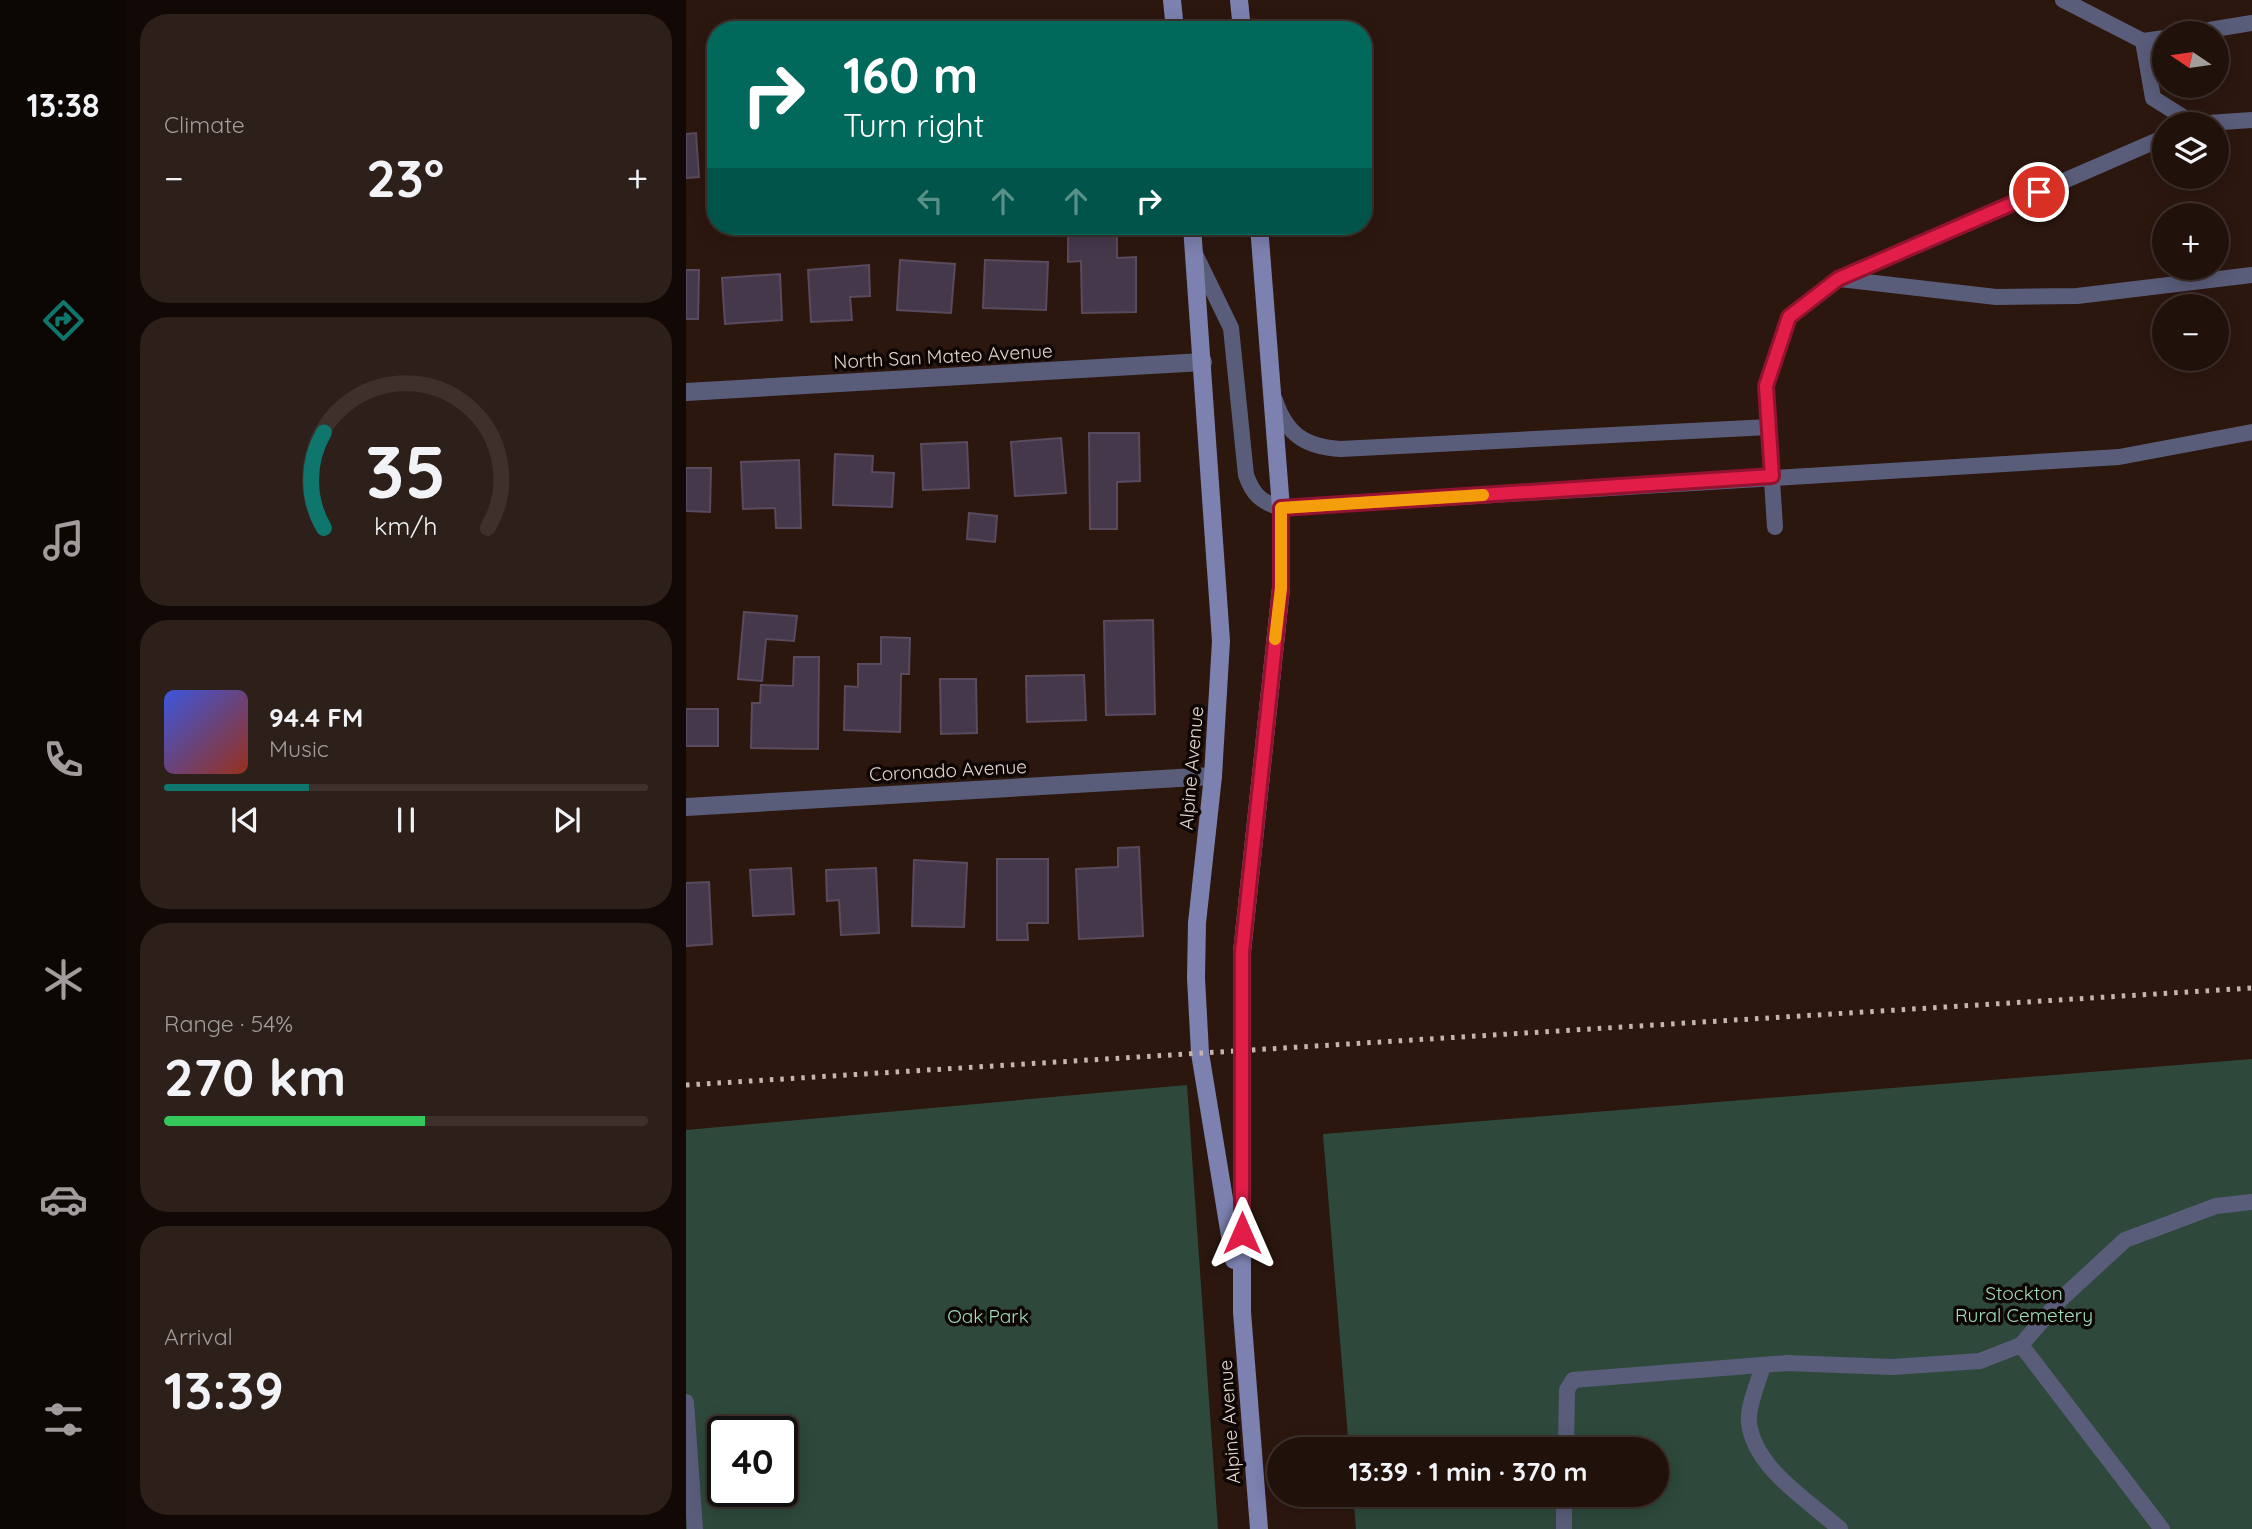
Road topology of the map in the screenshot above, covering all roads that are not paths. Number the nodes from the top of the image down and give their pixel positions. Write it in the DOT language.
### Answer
graph roads {
  1 [pos="1172,0"];
  2 [pos="1239,0"];
  3 [pos="2063,0"];
  4 [pos="1174,21"];
  5 [pos="1241,21"];
  6 [pos="2252,23"];
  7 [pos="2230,27"];
  8 [pos="2152,40"];
  9 [pos="2143,41"];
  10 [pos="2176,112"];
  11 [pos="2252,120"];
  12 [pos="2229,122"];
  13 [pos="2152,143"];
  14 [pos="1193,235"];
  15 [pos="1260,235"];
  16 [pos="1194,251"];
  17 [pos="2252,275"];
  18 [pos="1838,279"];
  19 [pos="1203,362"];
  20 [pos="686,392"];
  21 [pos="1274,396"];
  22 [pos="1769,426"];
  23 [pos="2252,432"];
  24 [pos="1772,476"];
  25 [pos="1281,508"];
  26 [pos="1775,527"];
  27 [pos="1213,776"];
  28 [pos="686,807"];
  29 [pos="2252,1202"];
  30 [pos="1242,1312"];
  31 [pos="2021,1345"];
  32 [pos="1763,1365"];
  33 [pos="686,1402"];
  34 [pos="1566,1437"];
  35 [pos="1564,1507"];
  36 [pos="695,1529"];
  37 [pos="1259,1529"];
  38 [pos="1564,1529"];
  39 [pos="1840,1529"];
  40 [pos="2162,1529"];
  1 -- 4 [label="street"];
  2 -- 5 [label="street"];
  3 -- 9 [label="lane"];
  6 -- 7 [label="lane"];
  8 -- 9 [label="lane"];
  9 -- 10 [label="lane"];
  11 -- 12 [label="lane"];
  13 -- 18 [label="lane"];
  14 -- 16 [label="street, Alpine Avenue"];
  15 -- 21 [label="street, Alpine Avenue"];
  16 -- 19 [label="street, Alpine Avenue"];
  16 -- 25 [label="lane"];
  17 -- 18 [label="lane"];
  18 -- 22 [label="lane"];
  19 -- 20 [label="street, North San Mateo Avenue"];
  19 -- 27 [label="street, Alpine Avenue"];
  21 -- 22 [label="lane"];
  21 -- 25 [label="street, Alpine Avenue"];
  22 -- 24 [label="lane"];
  23 -- 24 [label="lane"];
  24 -- 25 [label="lane"];
  24 -- 26 [label="lane"];
  25 -- 30 [label="street, Alpine Avenue"];
  27 -- 28 [label="street, Coronado Avenue"];
  27 -- 30 [label="street, Alpine Avenue"];
  29 -- 31 [label="lane"];
  30 -- 37 [label="street, Alpine Avenue"];
  31 -- 32 [label="lane"];
  31 -- 40 [label="lane"];
  32 -- 34 [label="lane"];
  32 -- 39 [label="lane"];
  33 -- 36 [label="lane"];
  35 -- 38 [label="lane"];
}
